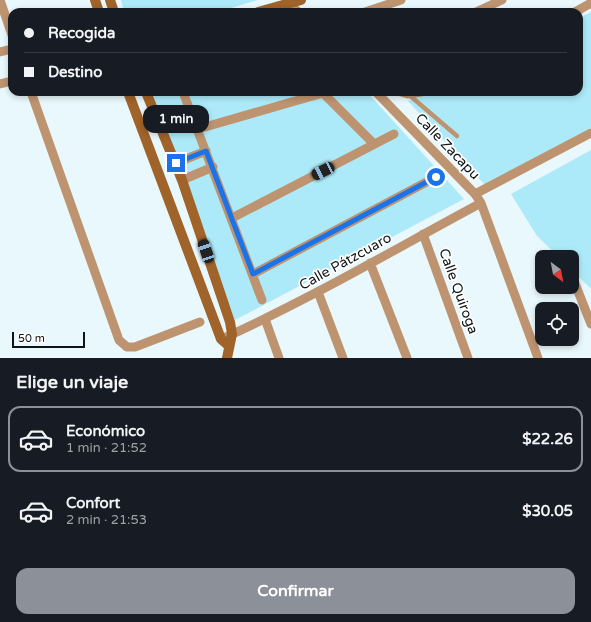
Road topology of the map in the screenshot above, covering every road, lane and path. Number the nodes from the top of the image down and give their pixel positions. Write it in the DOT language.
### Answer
graph roads {
  1 [pos="0,0"];
  2 [pos="300,0"];
  3 [pos="401,0"];
  4 [pos="502,0"];
  5 [pos="290,3"];
  6 [pos="591,3"];
  7 [pos="272,8"];
  8 [pos="294,8"];
  9 [pos="377,8"];
  10 [pos="485,8"];
  11 [pos="582,8"];
  12 [pos="8,23"];
  13 [pos="32,96"];
  14 [pos="130,96"];
  15 [pos="148,96"];
  16 [pos="185,96"];
  17 [pos="316,96"];
  18 [pos="325,96"];
  19 [pos="380,96"];
  20 [pos="409,96"];
  21 [pos="198,129"];
  22 [pos="591,133"];
  23 [pos="394,134"];
  24 [pos="457,136"];
  25 [pos="374,144"];
  26 [pos="206,151"];
  27 [pos="176,163"];
  28 [pos="213,167"];
  29 [pos="436,177"];
  30 [pos="182,180"];
  31 [pos="475,194"];
  32 [pos="482,203"];
  33 [pos="232,218"];
  34 [pos="423,234"];
  35 [pos="370,263"];
  36 [pos="253,274"];
  37 [pos="318,292"];
  38 [pos="579,294"];
  39 [pos="262,300"];
  40 [pos="266,319"];
  41 [pos="200,322"];
  42 [pos="591,324"];
  43 [pos="232,334"];
  44 [pos="221,339"];
  45 [pos="229,346"];
  46 [pos="227,358"];
  47 [pos="279,358"];
  48 [pos="343,358"];
  49 [pos="407,358"];
  50 [pos="468,358"];
  51 [pos="538,358"];
  1 -- 12 [label="street"];
  2 -- 5 [label="street"];
  3 -- 9 [label="street"];
  4 -- 10 [label="street"];
  5 -- 7 [label="street"];
  5 -- 8 [label="street"];
  6 -- 11 [label="street"];
  13 -- 41 [label="street"];
  14 -- 44 [label="street"];
  15 -- 27 [label="street"];
  16 -- 21 [label="street"];
  17 -- 21 [label="street"];
  18 -- 25 [label="street"];
  19 -- 31 [label="street, Calle Zacapu"];
  20 -- 24 [label="lane"];
  21 -- 26 [label="street"];
  22 -- 31 [label="street"];
  23 -- 25 [label="street"];
  25 -- 33 [label="street"];
  26 -- 27 [label="street"];
  26 -- 28 [label="street"];
  27 -- 30 [label="street"];
  28 -- 30 [label="street"];
  28 -- 33 [label="street"];
  29 -- 36 [label="street"];
  30 -- 43 [label="street"];
  31 -- 32 [label="street, Calle Zacapu"];
  32 -- 34 [label="street, Calle Pátzcuaro"];
  32 -- 51 [label="street, Calle Zacapu"];
  33 -- 36 [label="street"];
  34 -- 35 [label="street, Calle Pátzcuaro"];
  34 -- 50 [label="street, Calle Quiroga"];
  35 -- 37 [label="street, Calle Pátzcuaro"];
  35 -- 49 [label="street"];
  36 -- 39 [label="street"];
  37 -- 40 [label="street, Calle Pátzcuaro"];
  37 -- 48 [label="street"];
  38 -- 42 [label="street"];
  40 -- 43 [label="street, Calle Pátzcuaro"];
  40 -- 47 [label="street"];
  43 -- 44 [label="street, Calle Pátzcuaro"];
  43 -- 45 [label="street"];
  44 -- 45 [label="street"];
  45 -- 46 [label="street"];
}
